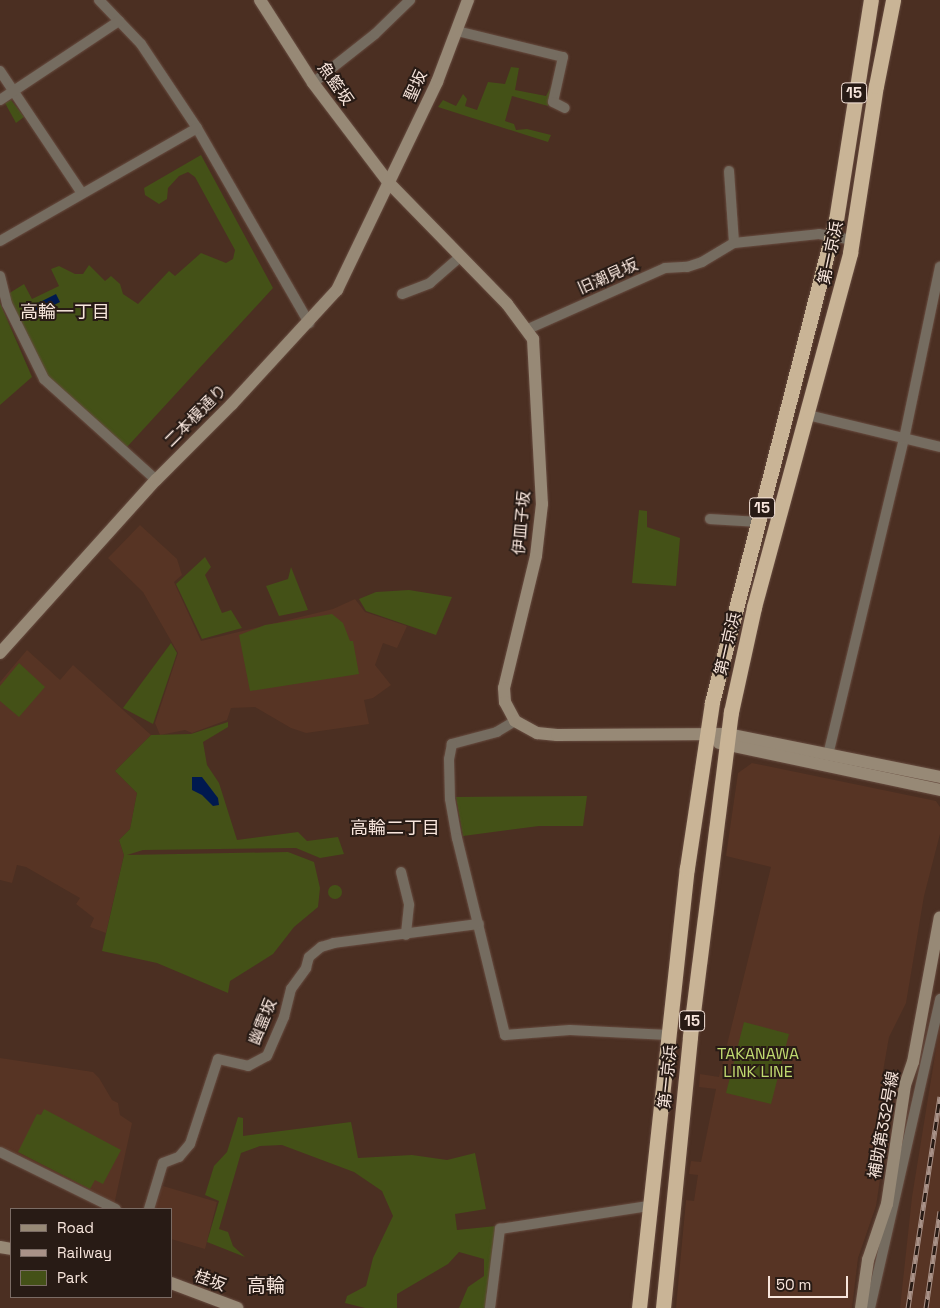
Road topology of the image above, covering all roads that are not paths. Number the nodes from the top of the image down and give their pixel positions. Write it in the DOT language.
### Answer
graph roads {
  1 [pos="99,0"];
  2 [pos="260,0"];
  3 [pos="410,0"];
  4 [pos="468,0"];
  5 [pos="870,0"];
  6 [pos="893,0"];
  7 [pos="119,21"];
  8 [pos="456,31"];
  9 [pos="0,70"];
  10 [pos="313,83"];
  11 [pos="14,90"];
  12 [pos="0,100"];
  13 [pos="565,108"];
  14 [pos="197,128"];
  15 [pos="729,170"];
  16 [pos="388,184"];
  17 [pos="862,185"];
  18 [pos="841,187"];
  19 [pos="81,192"];
  20 [pos="832,235"];
  21 [pos="853,240"];
  22 [pos="0,241"];
  23 [pos="734,243"];
  24 [pos="459,258"];
  25 [pos="940,267"];
  26 [pos="0,276"];
  27 [pos="819,282"];
  28 [pos="842,287"];
  29 [pos="402,294"];
  30 [pos="309,323"];
  31 [pos="528,329"];
  32 [pos="808,415"];
  33 [pos="904,439"];
  34 [pos="940,447"];
  35 [pos="156,480"];
  36 [pos="710,519"];
  37 [pos="758,522"];
  38 [pos="0,652"];
  39 [pos="515,721"];
  40 [pos="706,735"];
  41 [pos="726,740"];
  42 [pos="940,779"];
  43 [pos="940,790"];
  44 [pos="401,872"];
  45 [pos="940,917"];
  46 [pos="478,924"];
  47 [pos="406,935"];
  48 [pos="940,998"];
  49 [pos="668,1035"];
  50 [pos="0,1152"];
  51 [pos="648,1206"];
  52 [pos="114,1208"];
  53 [pos="149,1208"];
  54 [pos="172,1284"];
  55 [pos="237,1308"];
  56 [pos="490,1308"];
  57 [pos="639,1308"];
  58 [pos="663,1308"];
  59 [pos="861,1308"];
  60 [pos="870,1308"];
  1 -- 7 [label="street"];
  2 -- 10 [label="street, 魚籃坂"];
  3 -- 10 [label="street"];
  4 -- 8 [label="street, 聖坂"];
  5 -- 18 [label="highway, 第一京浜 / 15"];
  6 -- 17 [label="highway, 第一京浜 / 15"];
  7 -- 11 [label="street"];
  7 -- 14 [label="street"];
  8 -- 13 [label="street"];
  8 -- 16 [label="street, 聖坂"];
  9 -- 11 [label="street"];
  10 -- 16 [label="street, 魚籃坂"];
  11 -- 12 [label="street"];
  11 -- 19 [label="street"];
  14 -- 19 [label="street"];
  14 -- 30 [label="street"];
  15 -- 23 [label="street"];
  16 -- 24 [label="street, 伊皿子坂"];
  16 -- 30 [label="street, 二本榎通り"];
  17 -- 18 [label="highway"];
  17 -- 21 [label="highway, 第一京浜 / 15"];
  18 -- 20 [label="highway, 第一京浜 / 15"];
  19 -- 22 [label="street"];
  20 -- 21 [label="street"];
  20 -- 23 [label="street"];
  20 -- 27 [label="highway, 第一京浜 / 15"];
  21 -- 28 [label="highway, 第一京浜 / 15"];
  23 -- 31 [label="street, 旧潮見坂"];
  24 -- 29 [label="street"];
  24 -- 31 [label="street, 伊皿子坂"];
  25 -- 33 [label="street"];
  26 -- 35 [label="street"];
  27 -- 28 [label="highway"];
  27 -- 37 [label="highway, 第一京浜 / 15"];
  28 -- 32 [label="highway, 第一京浜 / 15"];
  30 -- 35 [label="street, 二本榎通り"];
  31 -- 39 [label="street, 伊皿子坂"];
  32 -- 33 [label="street"];
  32 -- 41 [label="highway, 第一京浜 / 15"];
  33 -- 34 [label="street"];
  33 -- 41 [label="street"];
  35 -- 38 [label="street, 二本榎通り"];
  36 -- 37 [label="street"];
  37 -- 40 [label="highway, 第一京浜 / 15"];
  39 -- 40 [label="street"];
  39 -- 46 [label="street"];
  40 -- 41 [label="street"];
  40 -- 49 [label="highway, 第一京浜 / 15"];
  41 -- 42 [label="street"];
  41 -- 43 [label="street"];
  41 -- 58 [label="highway, 第一京浜 / 15"];
  44 -- 47 [label="street"];
  45 -- 59 [label="street, 補助第332号線"];
  46 -- 47 [label="street, 幽霊坂"];
  46 -- 49 [label="street"];
  47 -- 53 [label="street, 幽霊坂"];
  48 -- 60 [label="street"];
  49 -- 51 [label="highway, 第一京浜 / 15"];
  50 -- 52 [label="street"];
  51 -- 56 [label="street"];
  51 -- 57 [label="highway, 第一京浜 / 15"];
  54 -- 55 [label="street, 桂坂"];
}
